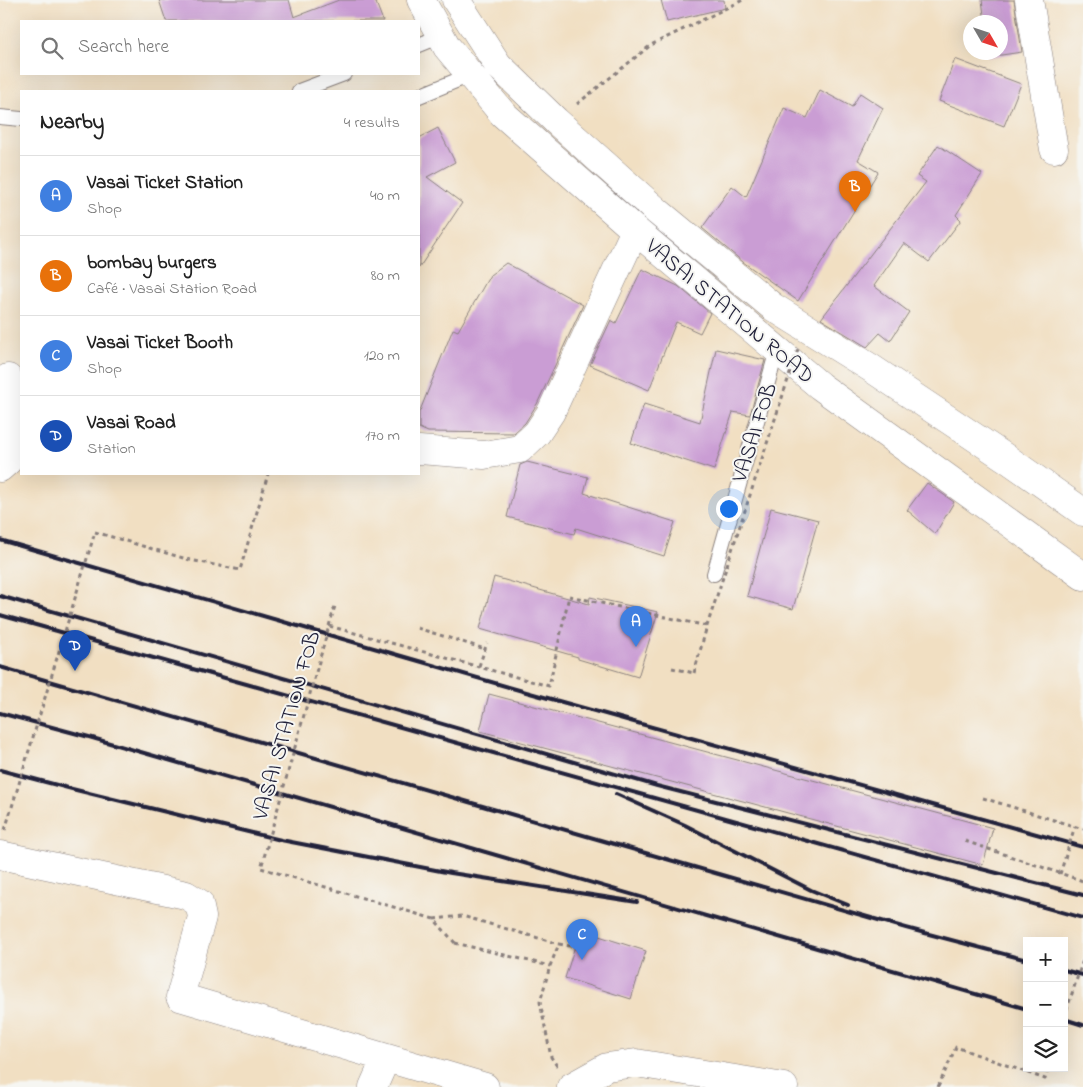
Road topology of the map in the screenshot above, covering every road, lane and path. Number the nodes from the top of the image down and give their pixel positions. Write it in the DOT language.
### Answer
graph roads {
  1 [pos="421,0"];
  2 [pos="456,0"];
  3 [pos="743,0"];
  4 [pos="1029,0"];
  5 [pos="430,40"];
  6 [pos="341,75"];
  7 [pos="470,75"];
  8 [pos="302,90"];
  9 [pos="420,96"];
  10 [pos="0,117"];
  11 [pos="20,119"];
  12 [pos="556,121"];
  13 [pos="1054,149"];
  14 [pos="635,230"];
  15 [pos="788,348"];
  16 [pos="10,376"];
  17 [pos="420,450"];
  18 [pos="0,468"];
  19 [pos="268,475"];
  20 [pos="1083,512"];
  21 [pos="714,574"];
  22 [pos="1083,576"];
  23 [pos="335,606"];
  24 [pos="329,626"];
  25 [pos="706,626"];
  26 [pos="417,628"];
  27 [pos="487,644"];
  28 [pos="485,649"];
  29 [pos="479,666"];
  30 [pos="672,668"];
  31 [pos="983,798"];
  32 [pos="1075,826"];
  33 [pos="1083,828"];
  34 [pos="965,841"];
  35 [pos="2,843"];
  36 [pos="1060,874"];
  37 [pos="1083,881"];
  38 [pos="434,919"];
  39 [pos="559,944"];
  40 [pos="575,947"];
  41 [pos="1083,960"];
  42 [pos="550,966"];
  43 [pos="1068,1006"];
  44 [pos="386,1058"];
  45 [pos="1023,1071"];
  46 [pos="1026,1072"];
  47 [pos="1047,1072"];
  48 [pos="572,1086"];
  49 [pos="373,1087"];
  50 [pos="485,1087"];
  51 [pos="784,1087"];
  52 [pos="938,1087"];
  1 -- 5 [label="street, VASAI STATION ROAD"];
  2 -- 12 [label="street"];
  3 -- 12 [label="path"];
  4 -- 13 [label="street"];
  5 -- 7 [label="street, VASAI STATION ROAD"];
  6 -- 8 [label="lane"];
  7 -- 9 [label="lane"];
  7 -- 14 [label="street, VASAI STATION ROAD"];
  10 -- 11 [label="lane"];
  12 -- 20 [label="street"];
  14 -- 15 [label="street, VASAI STATION ROAD"];
  14 -- 17 [label="street"];
  15 -- 21 [label="lane"];
  15 -- 22 [label="street, VASAI STATION ROAD"];
  15 -- 25 [label="path, VASAI FOB, bridge"];
  16 -- 18 [label="street"];
  19 -- 35 [label="path, bridge"];
  23 -- 24 [label="path"];
  24 -- 29 [label="path, VASAI STATION FOB, bridge"];
  24 -- 38 [label="path, VASAI STATION FOB, bridge"];
  25 -- 29 [label="path, VASAI STATION FOB, bridge"];
  25 -- 30 [label="path, VASAI FOB, bridge"];
  26 -- 28 [label="path"];
  27 -- 28 [label="path"];
  28 -- 29 [label="path"];
  31 -- 32 [label="path"];
  32 -- 33 [label="path"];
  32 -- 36 [label="path, bridge"];
  34 -- 36 [label="path"];
  35 -- 44 [label="street"];
  36 -- 37 [label="path"];
  38 -- 39 [label="path"];
  38 -- 42 [label="path, bridge"];
  39 -- 40 [label="path"];
  39 -- 42 [label="path"];
  41 -- 43 [label="path, bridge"];
  42 -- 48 [label="path"];
  44 -- 49 [label="street"];
  44 -- 50 [label="street"];
  45 -- 52 [label="path"];
  46 -- 47 [label="path"];
  48 -- 51 [label="street"];
}
